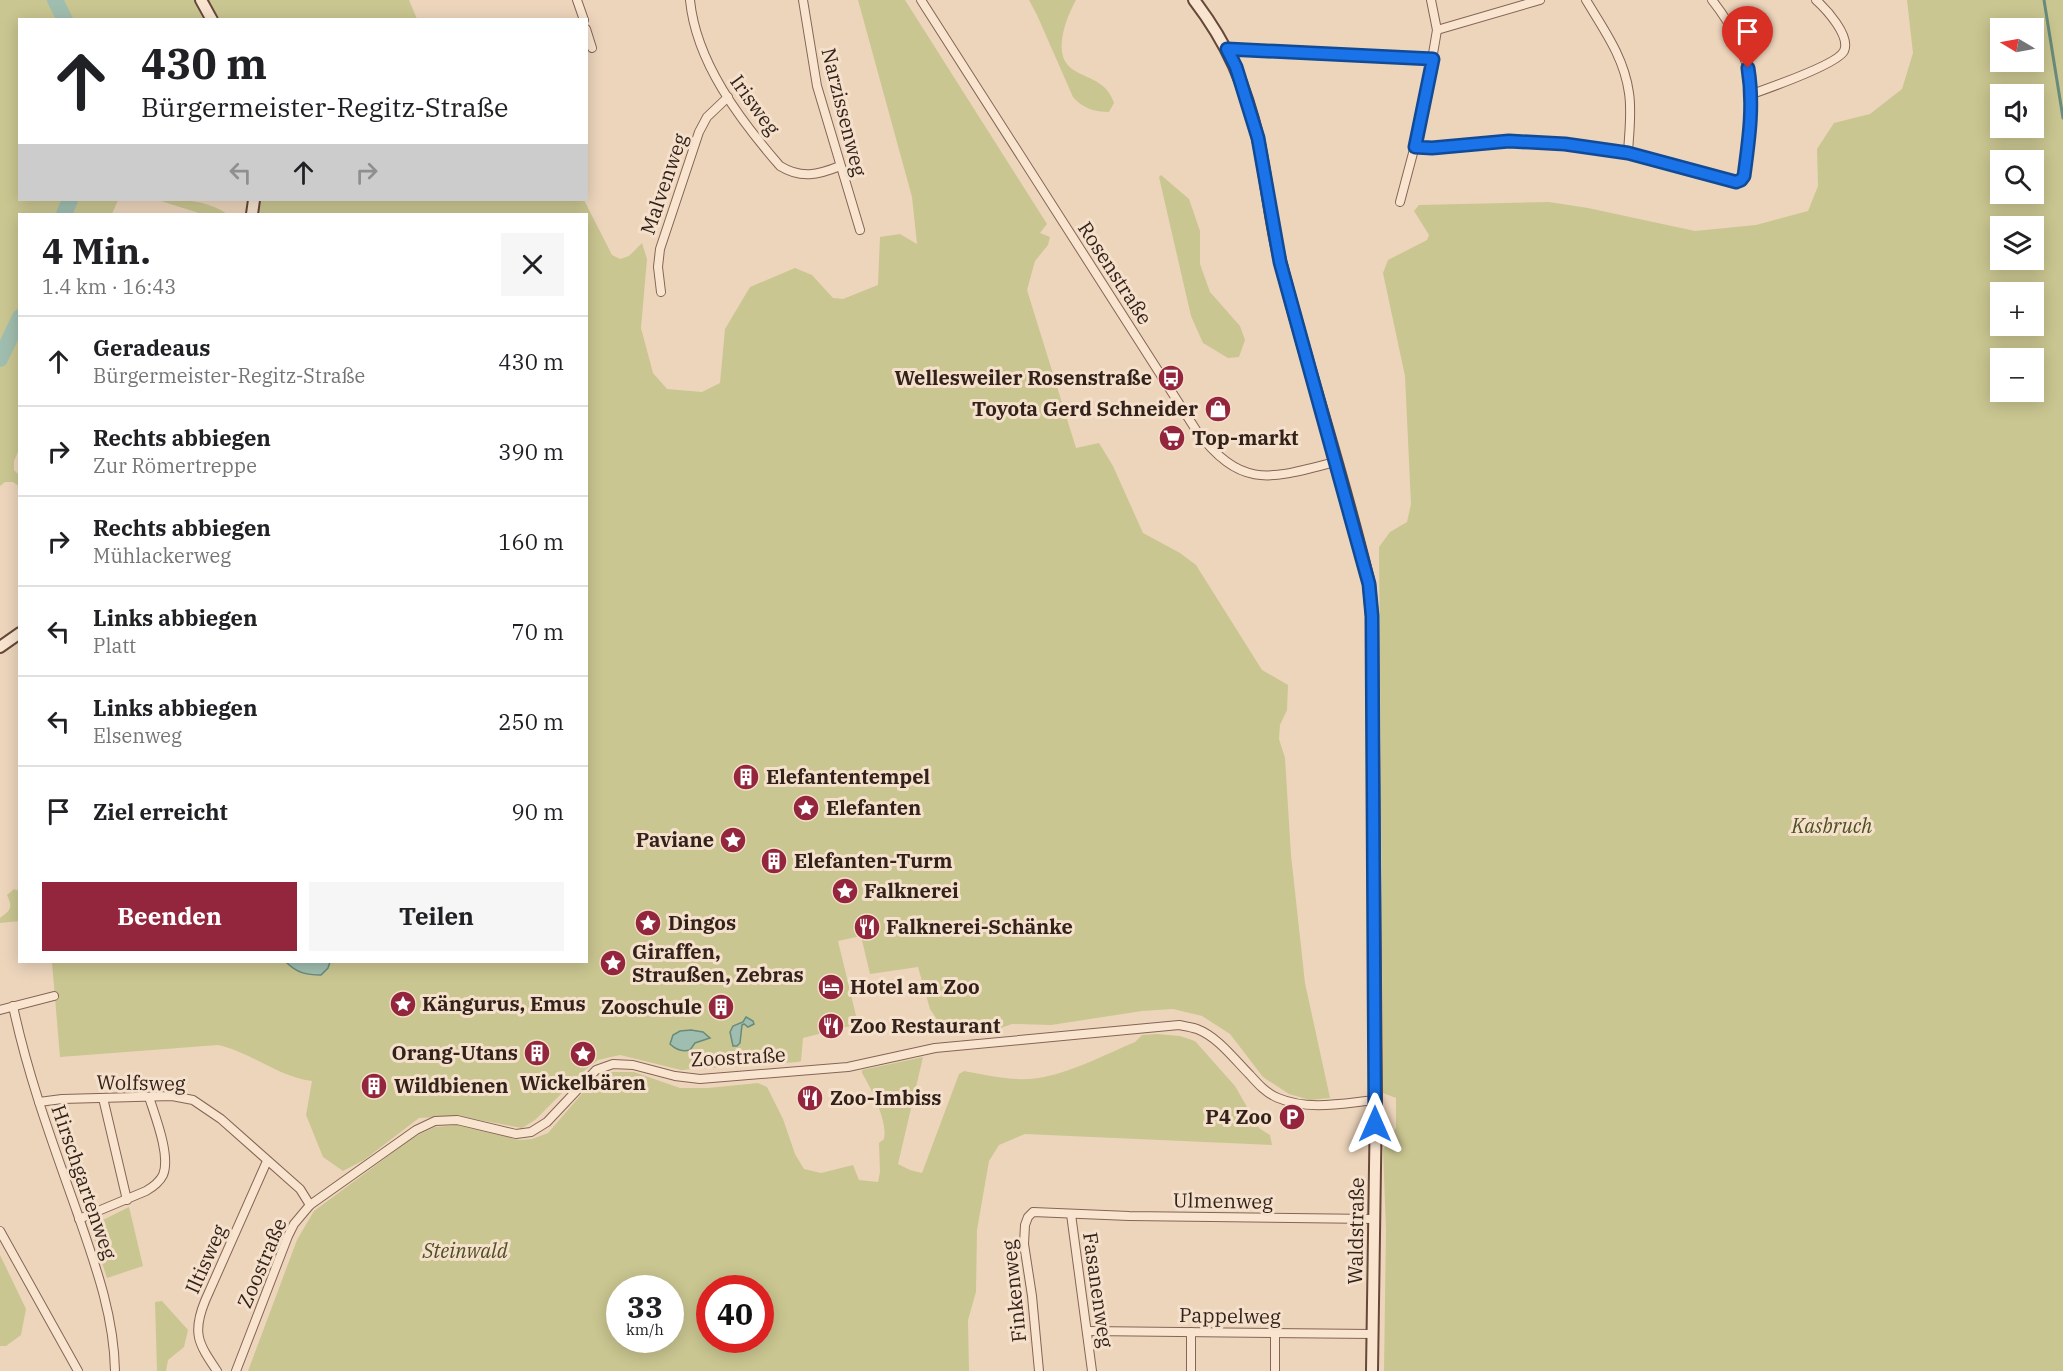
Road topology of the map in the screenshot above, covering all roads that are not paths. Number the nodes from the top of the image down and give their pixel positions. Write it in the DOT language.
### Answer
graph roads {
  1 [pos="201,0"];
  2 [pos="577,0"];
  3 [pos="690,0"];
  4 [pos="803,0"];
  5 [pos="921,0"];
  6 [pos="1194,0"];
  7 [pos="1431,0"];
  8 [pos="1540,0"];
  9 [pos="1586,0"];
  10 [pos="1712,0"];
  11 [pos="1816,0"];
  12 [pos="211,18"];
  13 [pos="583,18"];
  14 [pos="1437,30"];
  15 [pos="588,35"];
  16 [pos="592,48"];
  17 [pos="1227,49"];
  18 [pos="1433,59"];
  19 [pos="1752,94"];
  20 [pos="728,97"];
  21 [pos="1415,147"];
  22 [pos="1628,153"];
  23 [pos="840,166"];
  24 [pos="1400,202"];
  25 [pos="860,230"];
  26 [pos="661,292"];
  27 [pos="1335,462"];
  28 [pos="18,634"];
  29 [pos="0,646"];
  30 [pos="54,996"];
  31 [pos="13,1006"];
  32 [pos="0,1010"];
  33 [pos="149,1097"];
  34 [pos="103,1098"];
  35 [pos="1376,1100"];
  36 [pos="39,1102"];
  37 [pos="267,1161"];
  38 [pos="127,1200"];
  39 [pos="310,1205"];
  40 [pos="1071,1214"];
  41 [pos="79,1219"];
  42 [pos="1374,1219"];
  43 [pos="0,1231"];
  44 [pos="1088,1331"];
  45 [pos="1191,1332"];
  46 [pos="1275,1333"];
  47 [pos="1373,1334"];
  48 [pos="78,1371"];
  49 [pos="116,1371"];
  50 [pos="217,1371"];
  51 [pos="236,1371"];
  52 [pos="1039,1371"];
  53 [pos="1092,1371"];
  54 [pos="1191,1371"];
  55 [pos="1275,1371"];
  56 [pos="1372,1371"];
  1 -- 12 [label="street"];
  2 -- 13 [label="street"];
  3 -- 20 [label="street, Irisweg"];
  4 -- 23 [label="street, Narzissenweg"];
  5 -- 27 [label="street, Rosenstraße"];
  6 -- 17 [label="street, Waldstraße"];
  7 -- 14 [label="street"];
  8 -- 14 [label="street"];
  9 -- 22 [label="street"];
  10 -- 19 [label="street"];
  11 -- 19 [label="street"];
  14 -- 18 [label="street"];
  15 -- 16 [label="street"];
  17 -- 18 [label="street"];
  17 -- 27 [label="street, Waldstraße"];
  18 -- 21 [label="street"];
  19 -- 22 [label="street"];
  20 -- 23 [label="street, Irisweg"];
  20 -- 26 [label="street, Malvenweg"];
  21 -- 22 [label="street"];
  21 -- 24 [label="street"];
  23 -- 25 [label="street, Narzissenweg"];
  27 -- 35 [label="street, Waldstraße"];
  28 -- 29 [label="street"];
  30 -- 31 [label="street"];
  31 -- 32 [label="street"];
  31 -- 36 [label="street, Hirschgartenweg"];
  33 -- 34 [label="street, Wolfsweg"];
  33 -- 37 [label="street, Wolfsweg"];
  33 -- 38 [label="street"];
  34 -- 36 [label="street, Wolfsweg"];
  34 -- 38 [label="street"];
  35 -- 39 [label="street, Zoostraße"];
  35 -- 42 [label="street, Waldstraße"];
  36 -- 41 [label="street, Hirschgartenweg"];
  37 -- 39 [label="street, Wolfsweg"];
  37 -- 50 [label="street, Iltisweg"];
  38 -- 41 [label="street"];
  39 -- 51 [label="street, Zoostraße"];
  40 -- 42 [label="street, Ulmenweg"];
  40 -- 44 [label="street, Fasanenweg"];
  40 -- 52 [label="street, Finkenweg"];
  41 -- 49 [label="street, Hirschgartenweg"];
  42 -- 47 [label="street, Waldstraße"];
  43 -- 48 [label="street"];
  44 -- 45 [label="street, Pappelweg"];
  44 -- 53 [label="street, Fasanenweg"];
  45 -- 46 [label="street, Pappelweg"];
  45 -- 54 [label="street"];
  46 -- 47 [label="street, Pappelweg"];
  46 -- 55 [label="street"];
  47 -- 56 [label="street, Waldstraße"];
}
